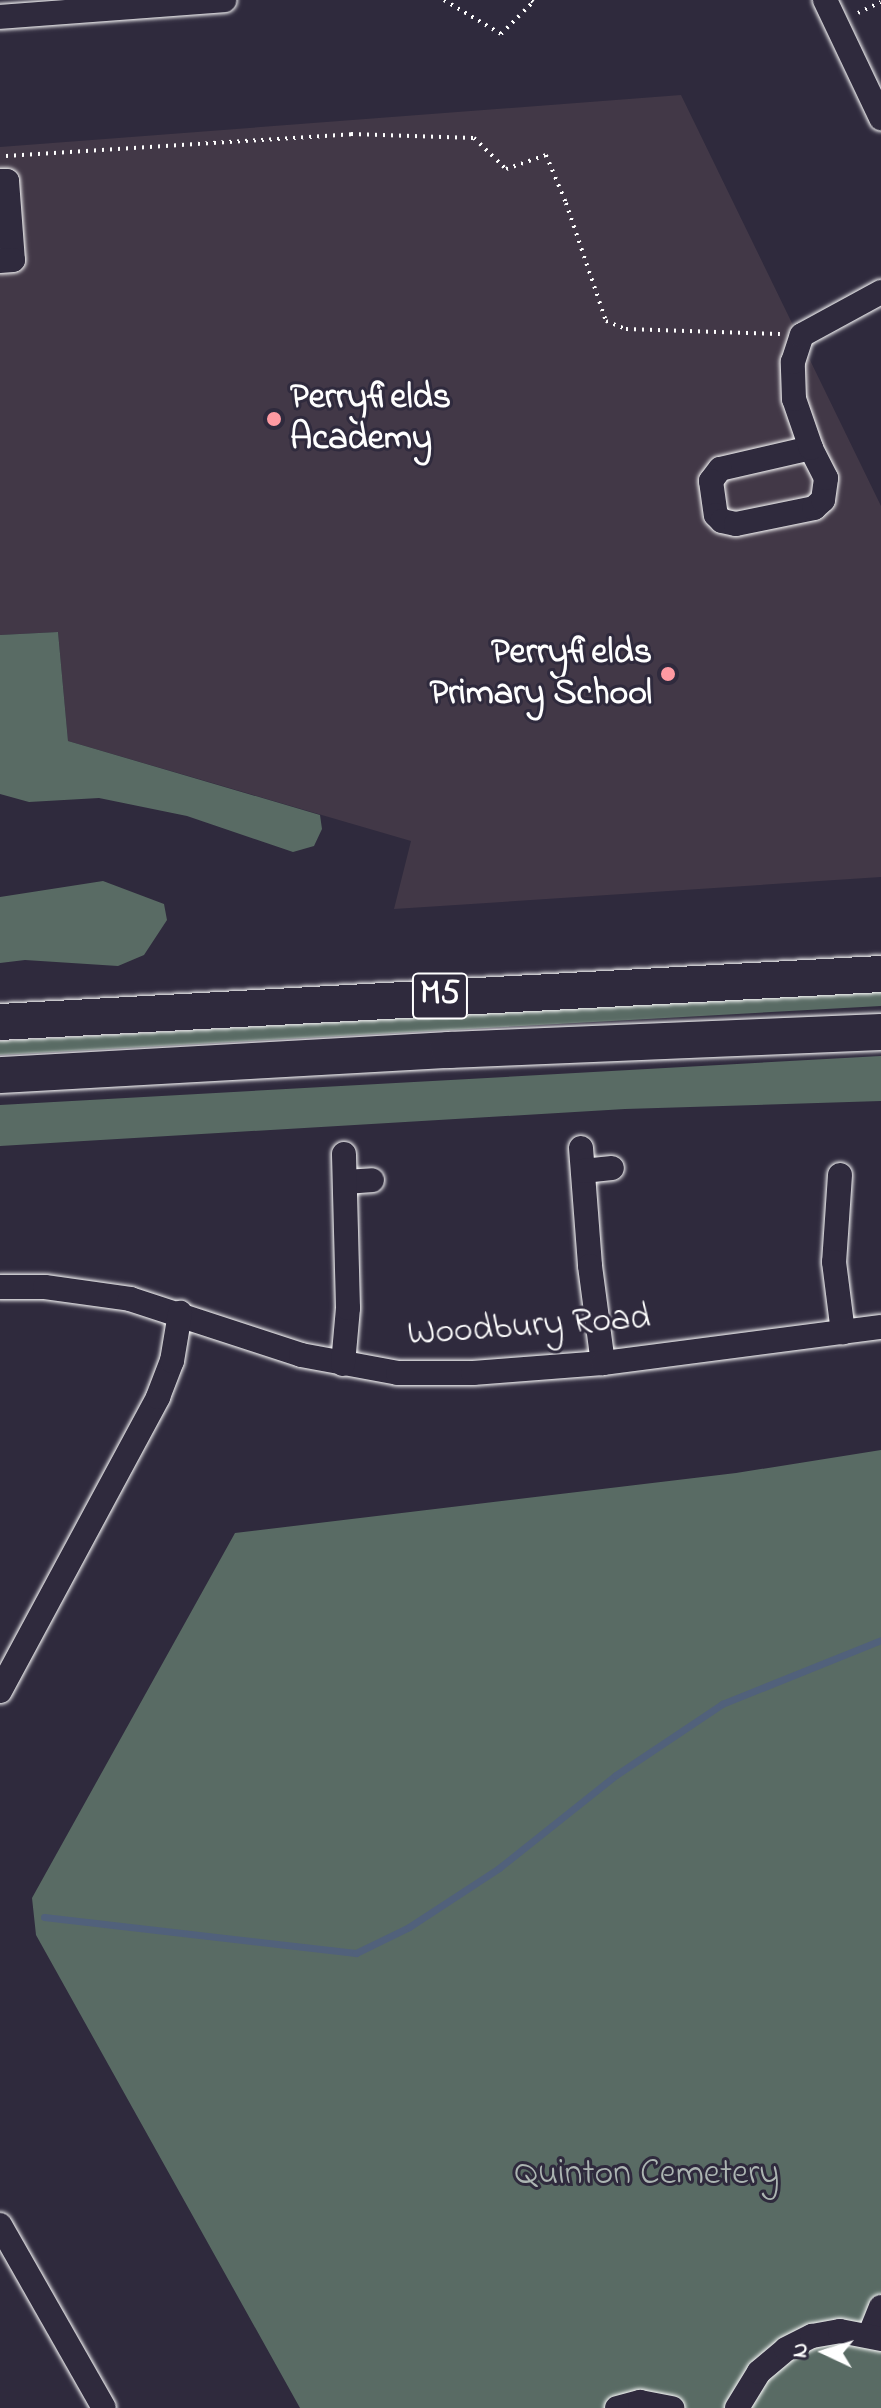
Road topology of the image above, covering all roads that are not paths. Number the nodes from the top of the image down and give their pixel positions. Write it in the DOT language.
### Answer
graph roads {
  1 [pos="224,0"];
  2 [pos="825,0"];
  3 [pos="0,17"];
  4 [pos="881,118"];
  5 [pos="0,181"];
  6 [pos="0,261"];
  7 [pos="881,292"];
  8 [pos="811,448"];
  9 [pos="881,974"];
  10 [pos="0,1022"];
  11 [pos="881,1032"];
  12 [pos="0,1075"];
  13 [pos="344,1154"];
  14 [pos="612,1168"];
  15 [pos="840,1175"];
  16 [pos="372,1180"];
  17 [pos="346,1182"];
  18 [pos="0,1287"];
  19 [pos="180,1313"];
  20 [pos="881,1327"];
  21 [pos="843,1332"];
  22 [pos="603,1363"];
  23 [pos="343,1364"];
  24 [pos="0,1691"];
  25 [pos="0,2225"];
  26 [pos="881,2307"];
  27 [pos="875,2337"];
  28 [pos="104,2408"];
  29 [pos="617,2408"];
  30 [pos="672,2408"];
  31 [pos="737,2408"];
  1 -- 3 [label="street"];
  2 -- 4 [label="street"];
  5 -- 6 [label="street"];
  7 -- 8 [label="street"];
  8 -- 8 [label="street"];
  9 -- 10 [label="highway, M5"];
  11 -- 12 [label="highway, M5"];
  13 -- 17 [label="street"];
  14 -- 22 [label="street"];
  15 -- 21 [label="street"];
  16 -- 17 [label="street"];
  17 -- 23 [label="street"];
  18 -- 19 [label="street, Woodbury Road"];
  19 -- 23 [label="street, Woodbury Road"];
  19 -- 24 [label="street"];
  20 -- 21 [label="street, Woodbury Road"];
  21 -- 22 [label="street, Woodbury Road"];
  22 -- 23 [label="street, Woodbury Road"];
  25 -- 28 [label="street"];
  26 -- 27 [label="street"];
  27 -- 31 [label="street"];
  29 -- 30 [label="street"];
}
